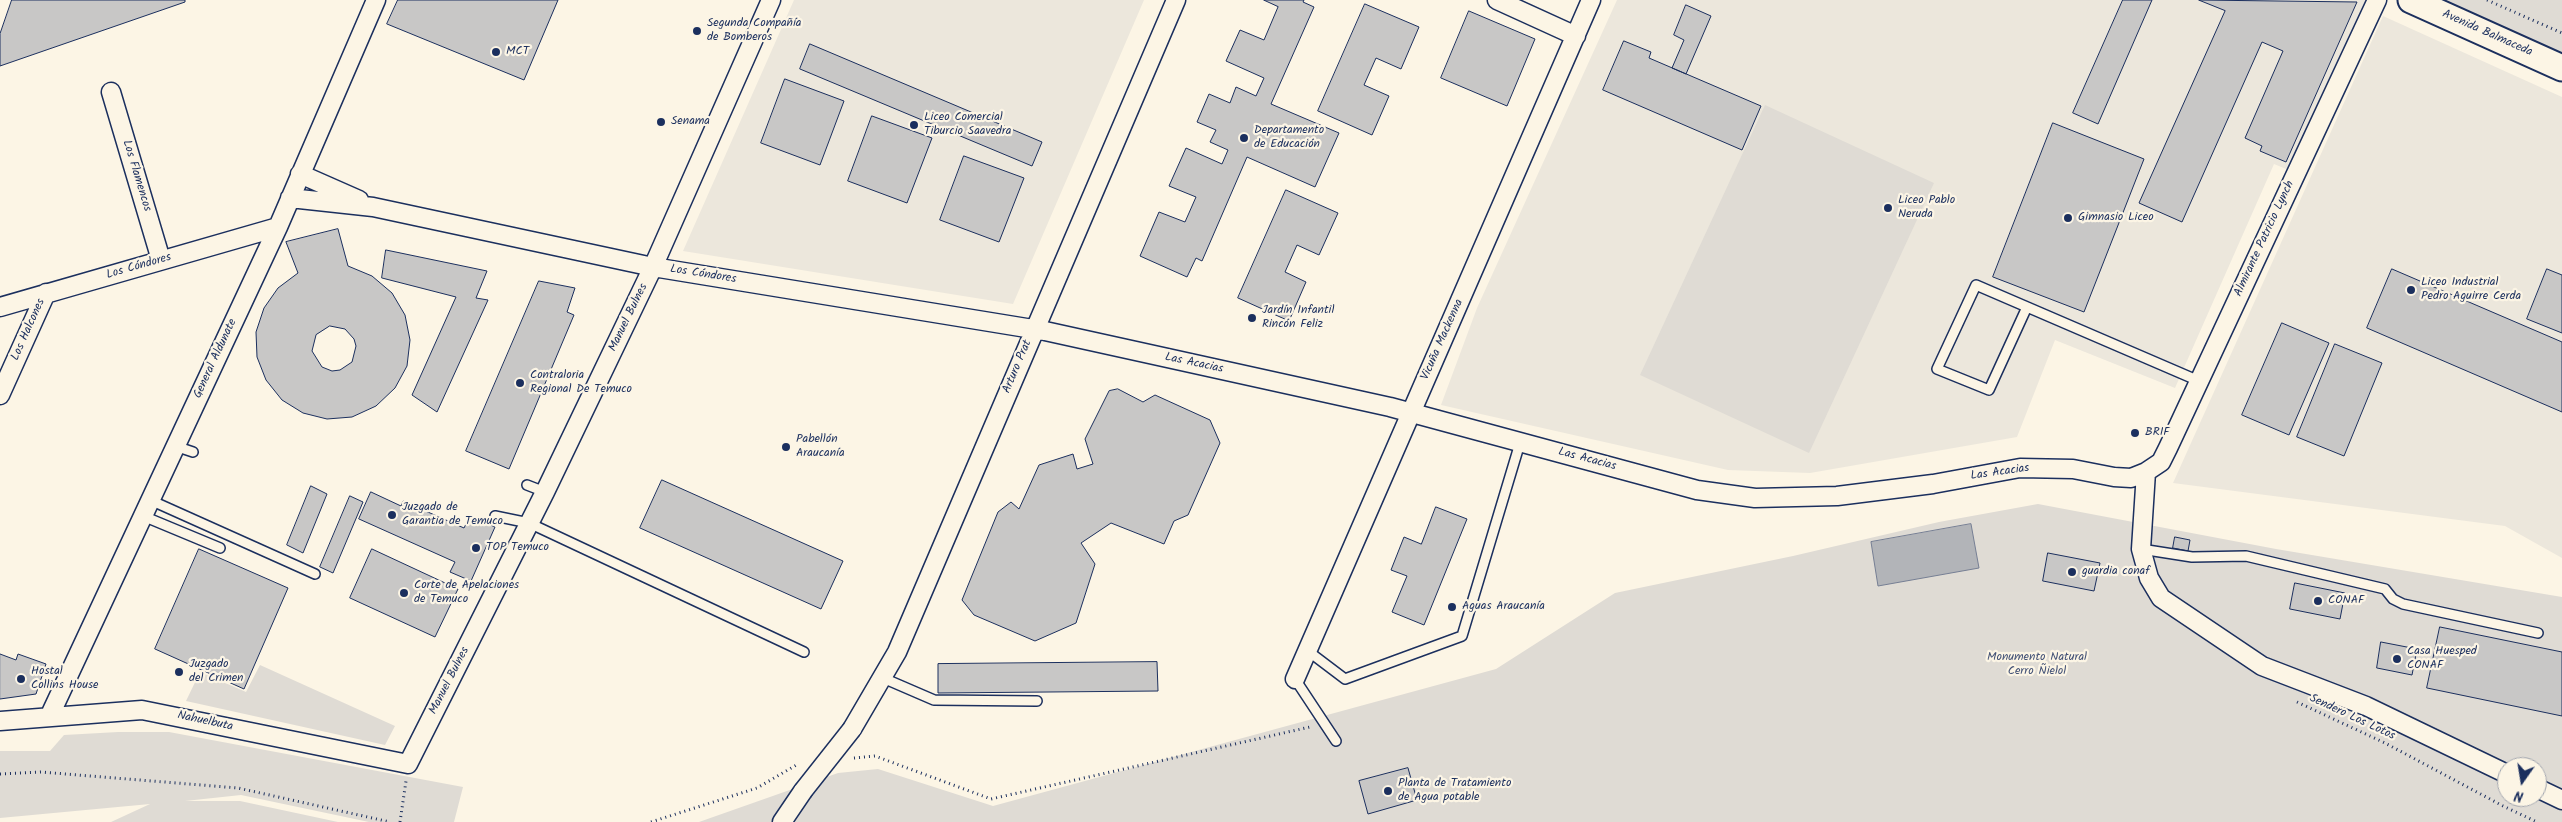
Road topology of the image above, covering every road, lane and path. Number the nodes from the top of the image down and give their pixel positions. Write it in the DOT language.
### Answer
graph roads {
  1 [pos="376,0"];
  2 [pos="771,0"];
  3 [pos="1176,0"];
  4 [pos="1497,0"];
  5 [pos="1591,0"];
  6 [pos="2377,0"];
  7 [pos="2411,0"];
  8 [pos="2487,0"];
  9 [pos="2562,33"];
  10 [pos="1576,36"];
  11 [pos="2562,68"];
  12 [pos="111,92"];
  13 [pos="300,174"];
  14 [pos="290,198"];
  15 [pos="373,207"];
  16 [pos="278,227"];
  17 [pos="161,260"];
  18 [pos="653,267"];
  19 [pos="46,293"];
  20 [pos="0,307"];
  21 [pos="2027,307"];
  22 [pos="1035,329"];
  23 [pos="2199,381"];
  24 [pos="0,395"];
  25 [pos="1412,413"];
  26 [pos="1520,443"];
  27 [pos="175,446"];
  28 [pos="193,452"];
  29 [pos="2146,472"];
  30 [pos="527,485"];
  31 [pos="545,492"];
  32 [pos="146,508"];
  33 [pos="495,516"];
  34 [pos="529,523"];
  35 [pos="220,548"];
  36 [pos="2141,549"];
  37 [pos="315,574"];
  38 [pos="2538,633"];
  39 [pos="1308,651"];
  40 [pos="804,652"];
  41 [pos="884,678"];
  42 [pos="1295,679"];
  43 [pos="2293,699"];
  44 [pos="1037,701"];
  45 [pos="50,715"];
  46 [pos="0,721"];
  47 [pos="1325,723"];
  48 [pos="1336,742"];
  49 [pos="846,759"];
  50 [pos="408,764"];
  51 [pos="799,764"];
  52 [pos="2497,769"];
  53 [pos="0,774"];
  54 [pos="2547,793"];
  55 [pos="2562,800"];
  56 [pos="390,822"];
  57 [pos="400,822"];
  58 [pos="652,822"];
  59 [pos="782,822"];
  60 [pos="2537,822"];
  1 -- 13 [label="street, General Aldunate"];
  2 -- 18 [label="street, Manuel Bulnes"];
  3 -- 22 [label="street, Arturo Prat"];
  4 -- 10 [label="street"];
  5 -- 10 [label="street, Vicuña Mackenna"];
  6 -- 23 [label="street, Almirante Patricio Lynch"];
  7 -- 11 [label="main road, Avenida Balmaceda"];
  8 -- 9 [label="path"];
  10 -- 25 [label="street, Vicuña Mackenna"];
  12 -- 17 [label="street, Los Flamencos"];
  13 -- 14 [label="street, General Aldunate"];
  13 -- 15 [label="street, Los Cóndores"];
  14 -- 15 [label="street, Los Cóndores"];
  14 -- 16 [label="street, General Aldunate"];
  15 -- 18 [label="street, Los Cóndores"];
  16 -- 17 [label="street, Los Cóndores"];
  16 -- 27 [label="street, General Aldunate"];
  17 -- 19 [label="street, Los Cóndores"];
  18 -- 22 [label="street, Los Cóndores"];
  18 -- 31 [label="street, Manuel Bulnes"];
  19 -- 20 [label="street, Los Cóndores"];
  19 -- 24 [label="street, Los Halcones"];
  21 -- 21 [label="lane"];
  21 -- 23 [label="lane"];
  22 -- 25 [label="street, Las Acacias"];
  22 -- 41 [label="street, Arturo Prat"];
  23 -- 29 [label="street, Almirante Patricio Lynch"];
  25 -- 26 [label="street, Las Acacias"];
  25 -- 39 [label="street, Vicuña Mackenna"];
  26 -- 29 [label="street, Las Acacias"];
  26 -- 39 [label="lane"];
  27 -- 28 [label="lane"];
  27 -- 32 [label="street, General Aldunate"];
  29 -- 36 [label="street"];
  30 -- 31 [label="lane"];
  31 -- 34 [label="street, Manuel Bulnes"];
  32 -- 35 [label="lane"];
  32 -- 37 [label="lane"];
  32 -- 45 [label="street, General Aldunate"];
  33 -- 34 [label="lane"];
  34 -- 40 [label="lane"];
  34 -- 50 [label="street, Manuel Bulnes"];
  36 -- 38 [label="lane"];
  36 -- 52 [label="street"];
  39 -- 42 [label="street, Vicuña Mackenna"];
  41 -- 44 [label="lane"];
  41 -- 59 [label="street, Arturo Prat, bridge"];
  42 -- 47 [label="lane"];
  43 -- 60 [label="path, Sendero Los Lotos"];
  45 -- 46 [label="street, Nahuelbuta"];
  45 -- 50 [label="street, Nahuelbuta"];
  47 -- 48 [label="lane"];
  47 -- 49 [label="path"];
  50 -- 57 [label="path"];
  51 -- 58 [label="path"];
  53 -- 56 [label="path"];
  54 -- 55 [label="street"];
}
